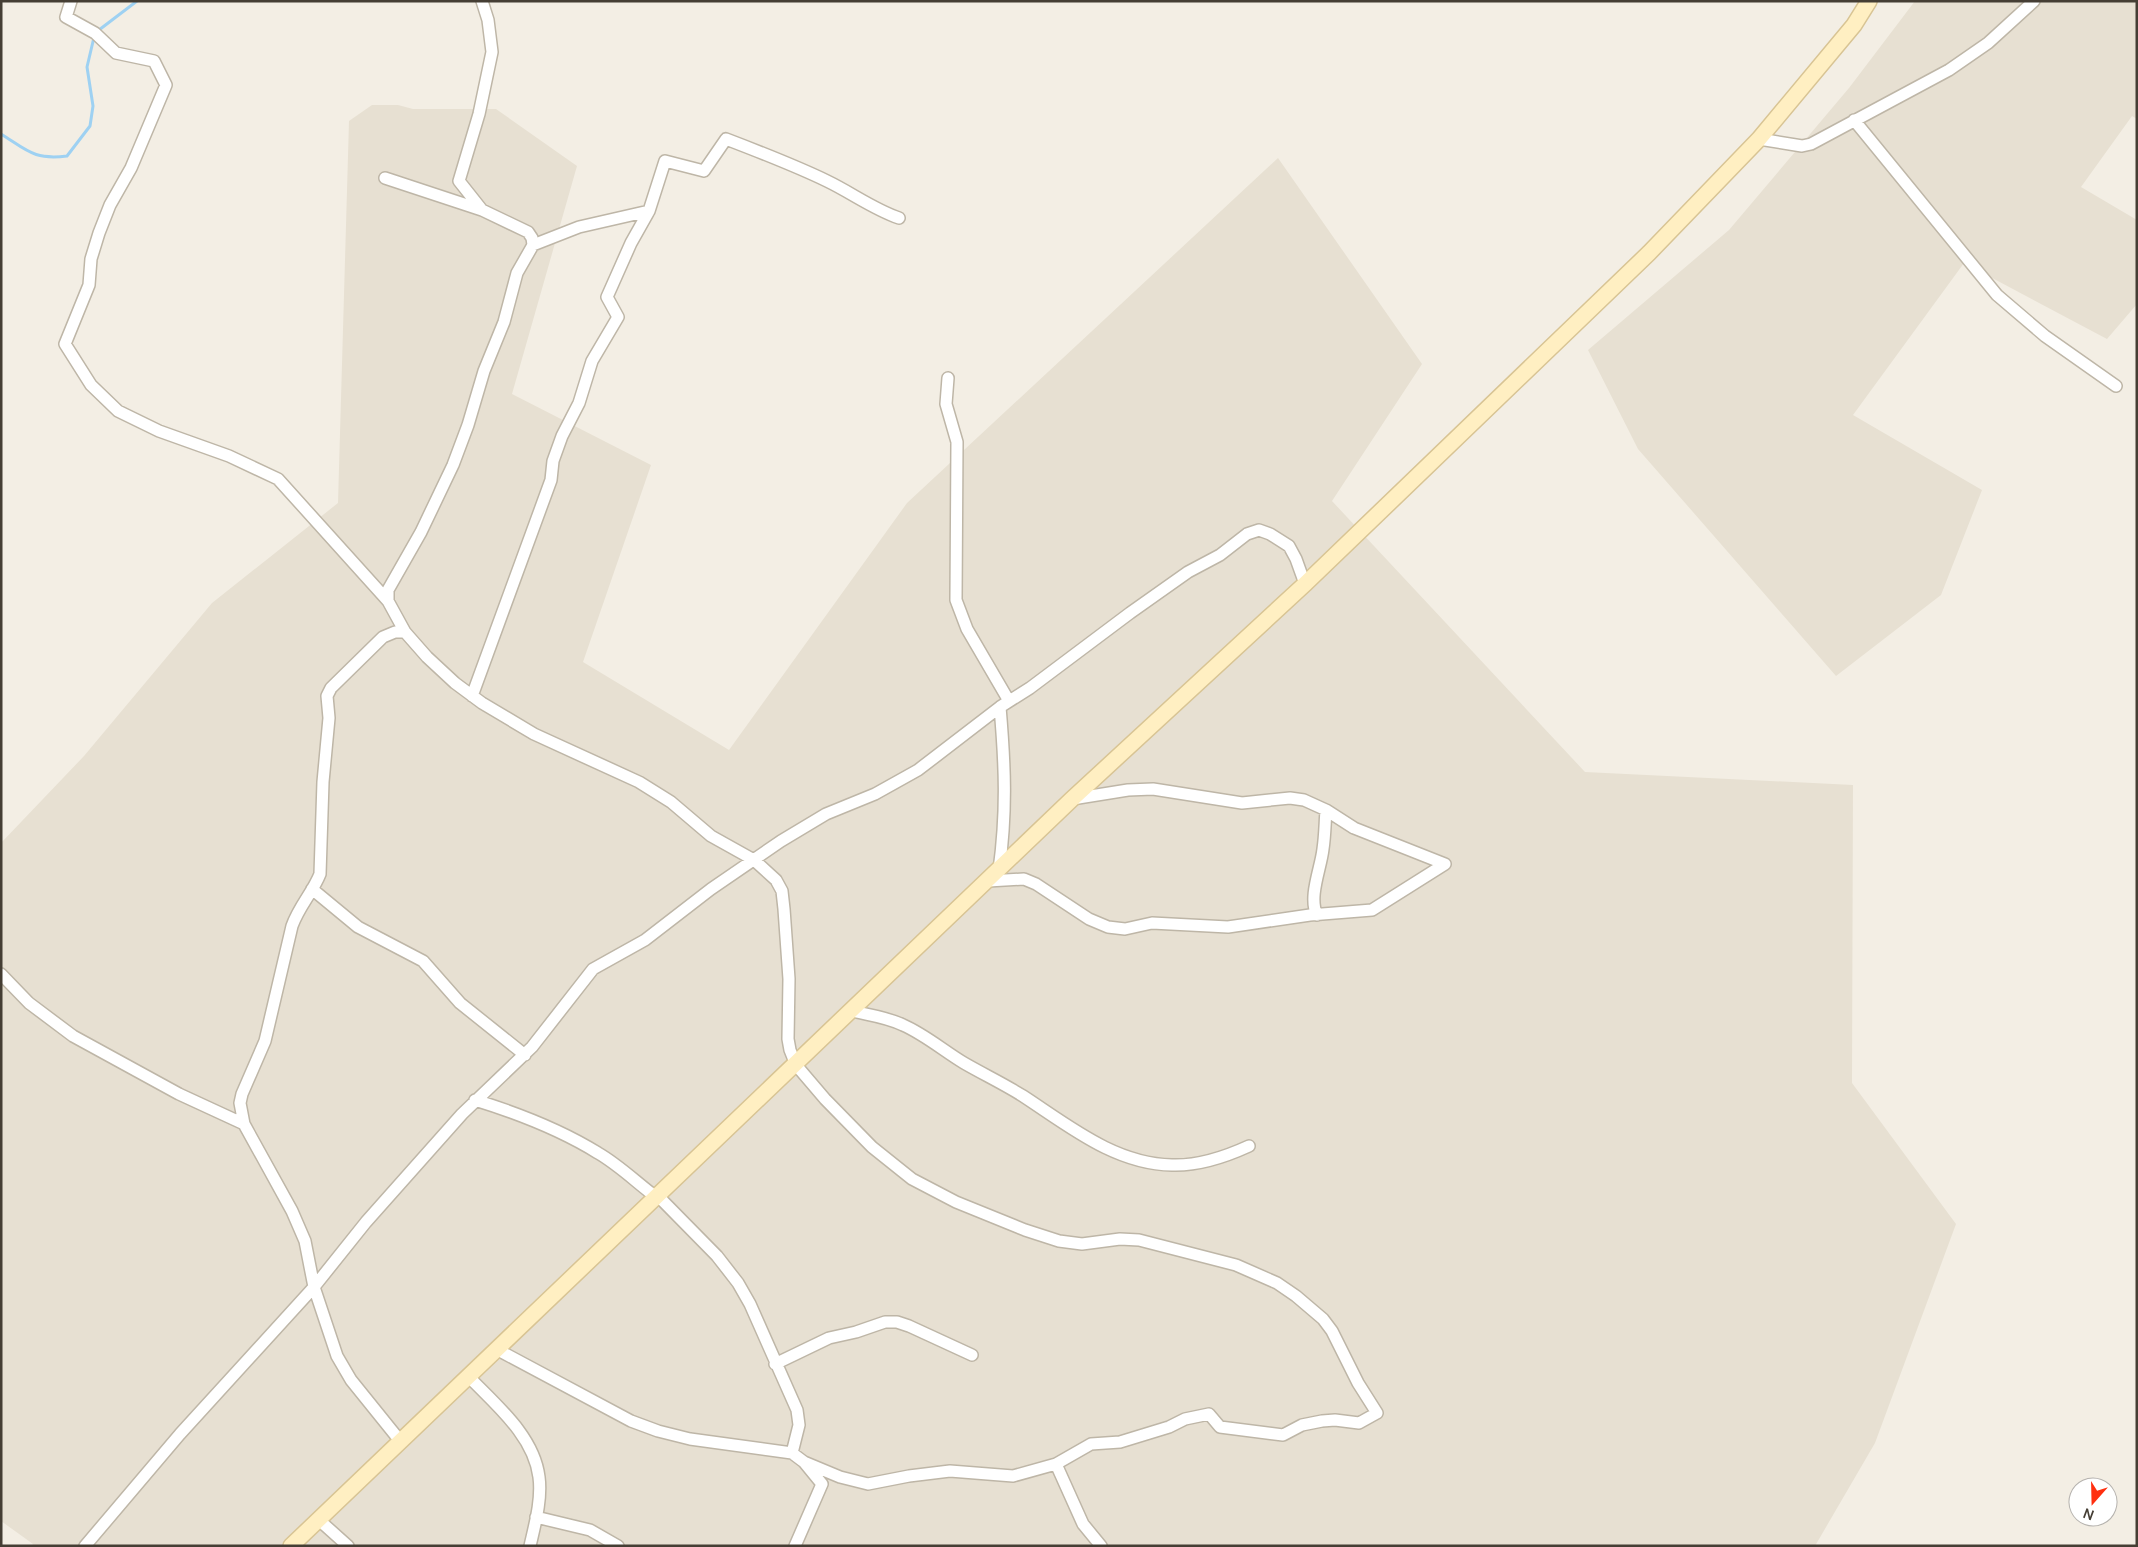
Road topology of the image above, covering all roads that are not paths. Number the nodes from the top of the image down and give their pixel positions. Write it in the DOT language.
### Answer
graph roads {
  1 [pos="71,1"];
  2 [pos="482,1"];
  3 [pos="1868,1"];
  4 [pos="2034,1"];
  5 [pos="1854,120"];
  6 [pos="1759,139"];
  7 [pos="385,178"];
  8 [pos="482,210"];
  9 [pos="649,211"];
  10 [pos="899,218"];
  11 [pos="532,245"];
  12 [pos="948,378"];
  13 [pos="2116,386"];
  14 [pos="1305,584"];
  15 [pos="388,600"];
  16 [pos="405,632"];
  17 [pos="472,696"];
  18 [pos="1004,704"];
  19 [pos="1072,799"];
  20 [pos="1326,810"];
  21 [pos="754,860"];
  22 [pos="993,875"];
  23 [pos="312,890"];
  24 [pos="1317,915"];
  25 [pos="1,974"];
  26 [pos="852,1011"];
  27 [pos="525,1055"];
  28 [pos="796,1065"];
  29 [pos="475,1100"];
  30 [pos="244,1124"];
  31 [pos="1249,1146"];
  32 [pos="656,1196"];
  33 [pos="314,1287"];
  34 [pos="498,1350"];
  35 [pos="972,1355"];
  36 [pos="775,1364"];
  37 [pos="469,1377"];
  38 [pos="402,1442"];
  39 [pos="792,1453"];
  40 [pos="804,1462"];
  41 [pos="1056,1464"];
  42 [pos="536,1517"];
  43 [pos="319,1520"];
  44 [pos="84,1546"];
  45 [pos="291,1546"];
  46 [pos="348,1546"];
  47 [pos="530,1546"];
  48 [pos="618,1546"];
  49 [pos="795,1546"];
  50 [pos="1101,1546"];
  1 -- 15 [label="street"];
  2 -- 8 [label="street"];
  3 -- 6 [label="main road"];
  4 -- 5 [label="street"];
  5 -- 6 [label="street"];
  5 -- 13 [label="street"];
  6 -- 14 [label="main road"];
  7 -- 8 [label="street"];
  8 -- 11 [label="street"];
  9 -- 10 [label="street"];
  9 -- 11 [label="street"];
  9 -- 17 [label="street"];
  11 -- 15 [label="street"];
  12 -- 18 [label="street"];
  14 -- 18 [label="street"];
  14 -- 19 [label="main road"];
  15 -- 16 [label="street"];
  16 -- 17 [label="street"];
  16 -- 23 [label="street"];
  17 -- 21 [label="street"];
  18 -- 21 [label="street"];
  18 -- 22 [label="street"];
  19 -- 20 [label="street"];
  19 -- 22 [label="main road"];
  20 -- 24 [label="street"];
  20 -- 24 [label="street"];
  21 -- 27 [label="street"];
  21 -- 28 [label="street"];
  22 -- 24 [label="street"];
  22 -- 26 [label="main road"];
  23 -- 27 [label="street"];
  23 -- 30 [label="street"];
  25 -- 30 [label="street"];
  26 -- 28 [label="main road"];
  26 -- 31 [label="street"];
  27 -- 29 [label="street"];
  28 -- 32 [label="main road"];
  28 -- 41 [label="street"];
  29 -- 32 [label="street"];
  29 -- 33 [label="street"];
  30 -- 33 [label="street"];
  32 -- 34 [label="main road"];
  32 -- 36 [label="street"];
  33 -- 38 [label="street"];
  33 -- 44 [label="street"];
  34 -- 37 [label="main road"];
  34 -- 39 [label="street"];
  35 -- 36 [label="street"];
  36 -- 39 [label="street"];
  37 -- 38 [label="main road"];
  37 -- 42 [label="street"];
  38 -- 43 [label="main road"];
  39 -- 40 [label="street"];
  40 -- 41 [label="street"];
  40 -- 49 [label="street"];
  41 -- 50 [label="street"];
  42 -- 47 [label="street"];
  42 -- 48 [label="street"];
  43 -- 45 [label="main road"];
  43 -- 46 [label="street"];
}
